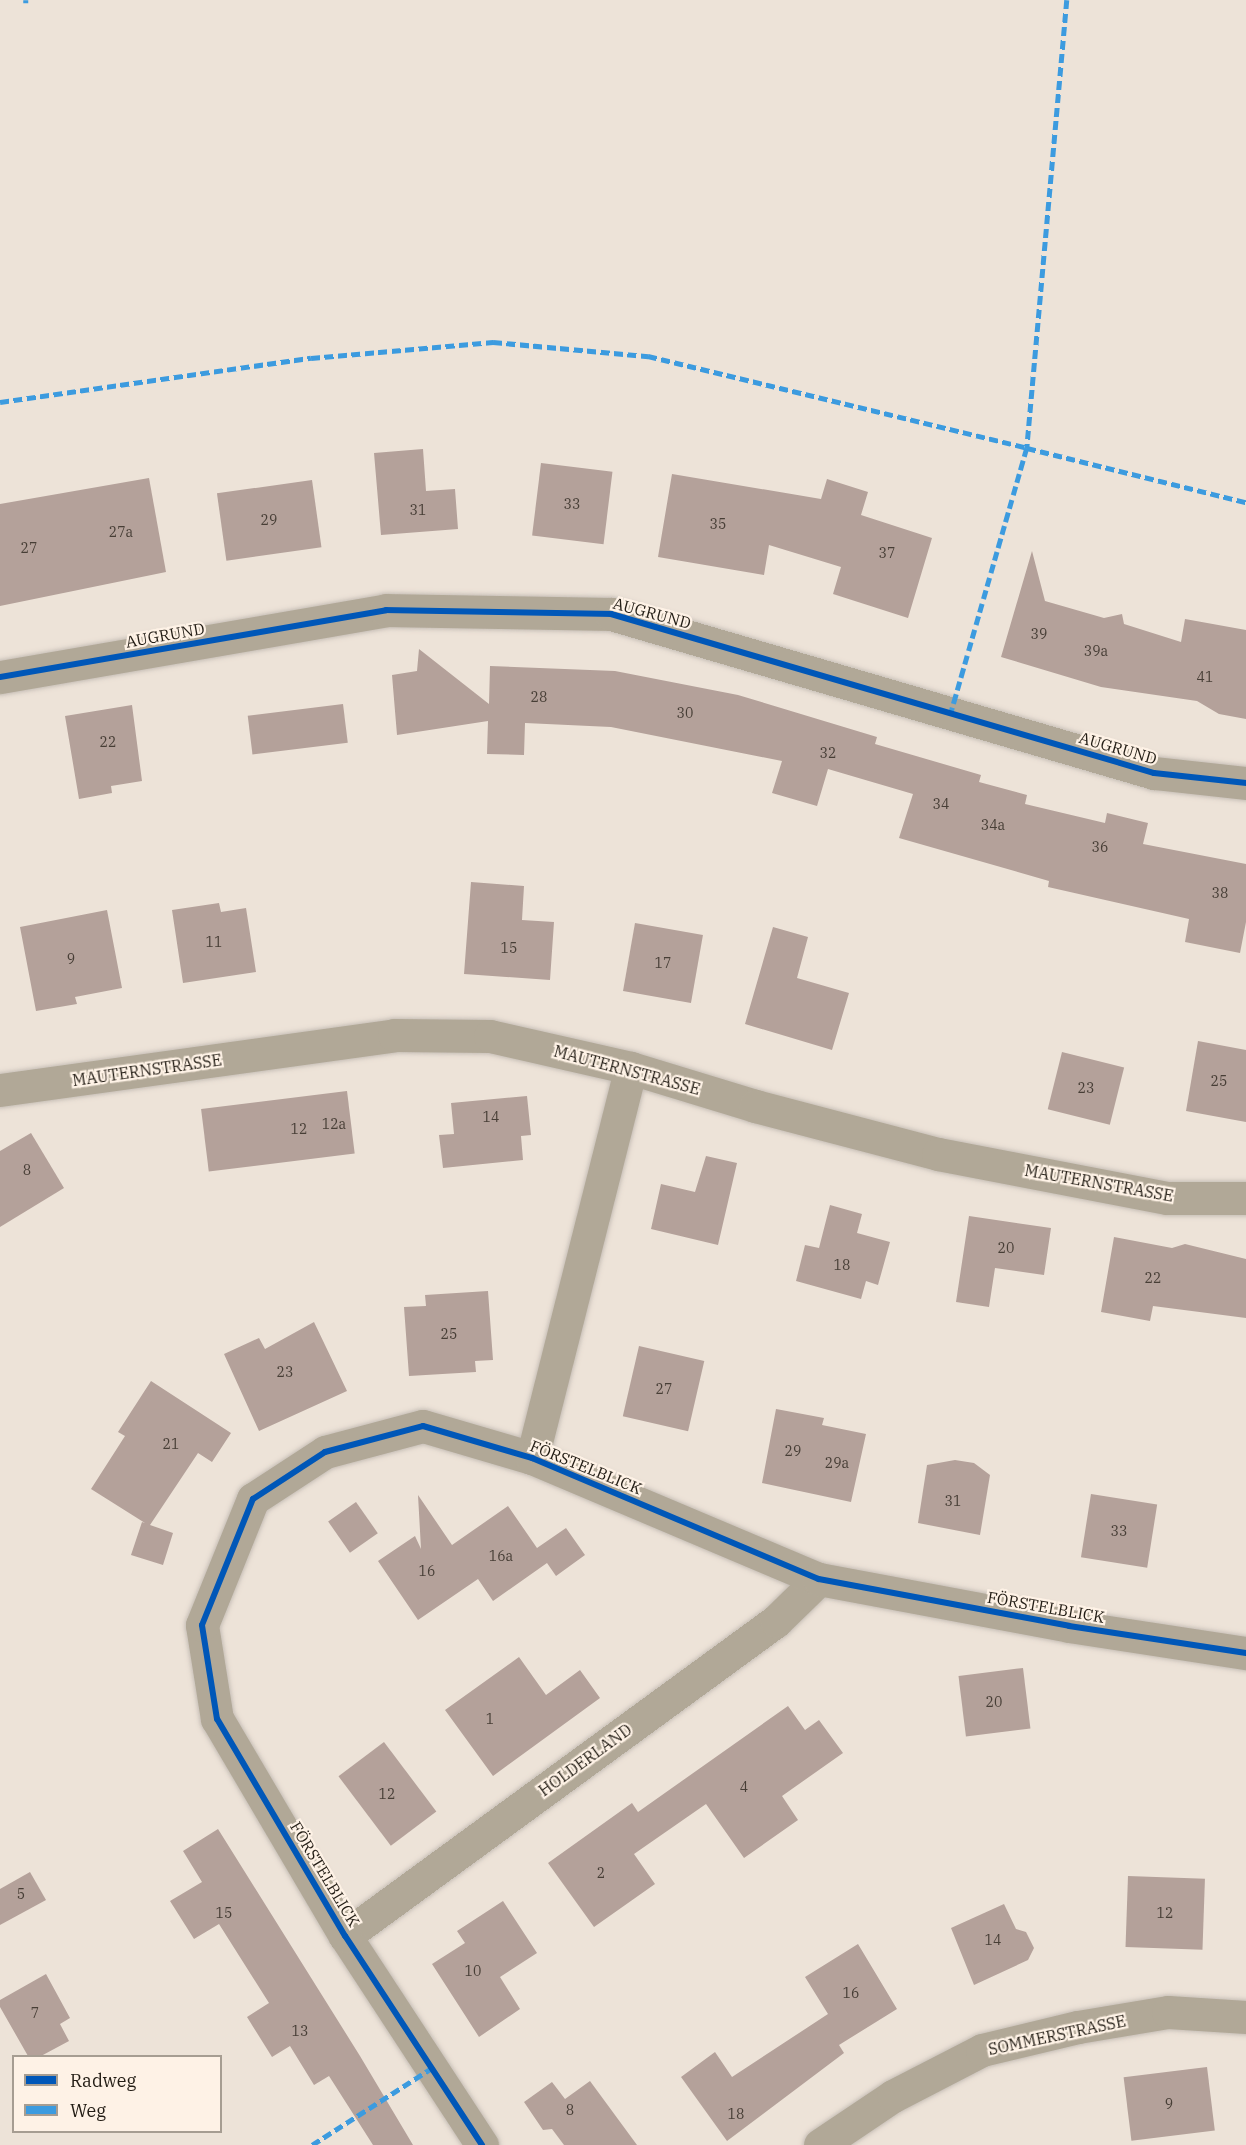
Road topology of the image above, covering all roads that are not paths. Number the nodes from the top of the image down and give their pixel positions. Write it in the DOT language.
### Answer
graph roads {
  1 [pos="0,677"];
  2 [pos="1246,783"];
  3 [pos="631,1068"];
  4 [pos="0,1090"];
  5 [pos="1246,1197"];
  6 [pos="532,1458"];
  7 [pos="819,1579"];
  8 [pos="1246,1653"];
  9 [pos="345,1936"];
  10 [pos="1246,2017"];
  11 [pos="482,2145"];
  12 [pos="820,2145"];
  1 -- 2 [label="street, AUGRUND"];
  3 -- 4 [label="street, MAUTERNSTRASSE"];
  3 -- 5 [label="street, MAUTERNSTRASSE"];
  3 -- 6 [label="street, FÖRSTELBLICK"];
  6 -- 7 [label="street, FÖRSTELBLICK"];
  6 -- 9 [label="street, FÖRSTELBLICK"];
  7 -- 8 [label="street, FÖRSTELBLICK"];
  7 -- 9 [label="street, HOLDERLAND"];
  9 -- 11 [label="street, FÖRSTELBLICK"];
  10 -- 12 [label="street, SOMMERSTRASSE"];
}
